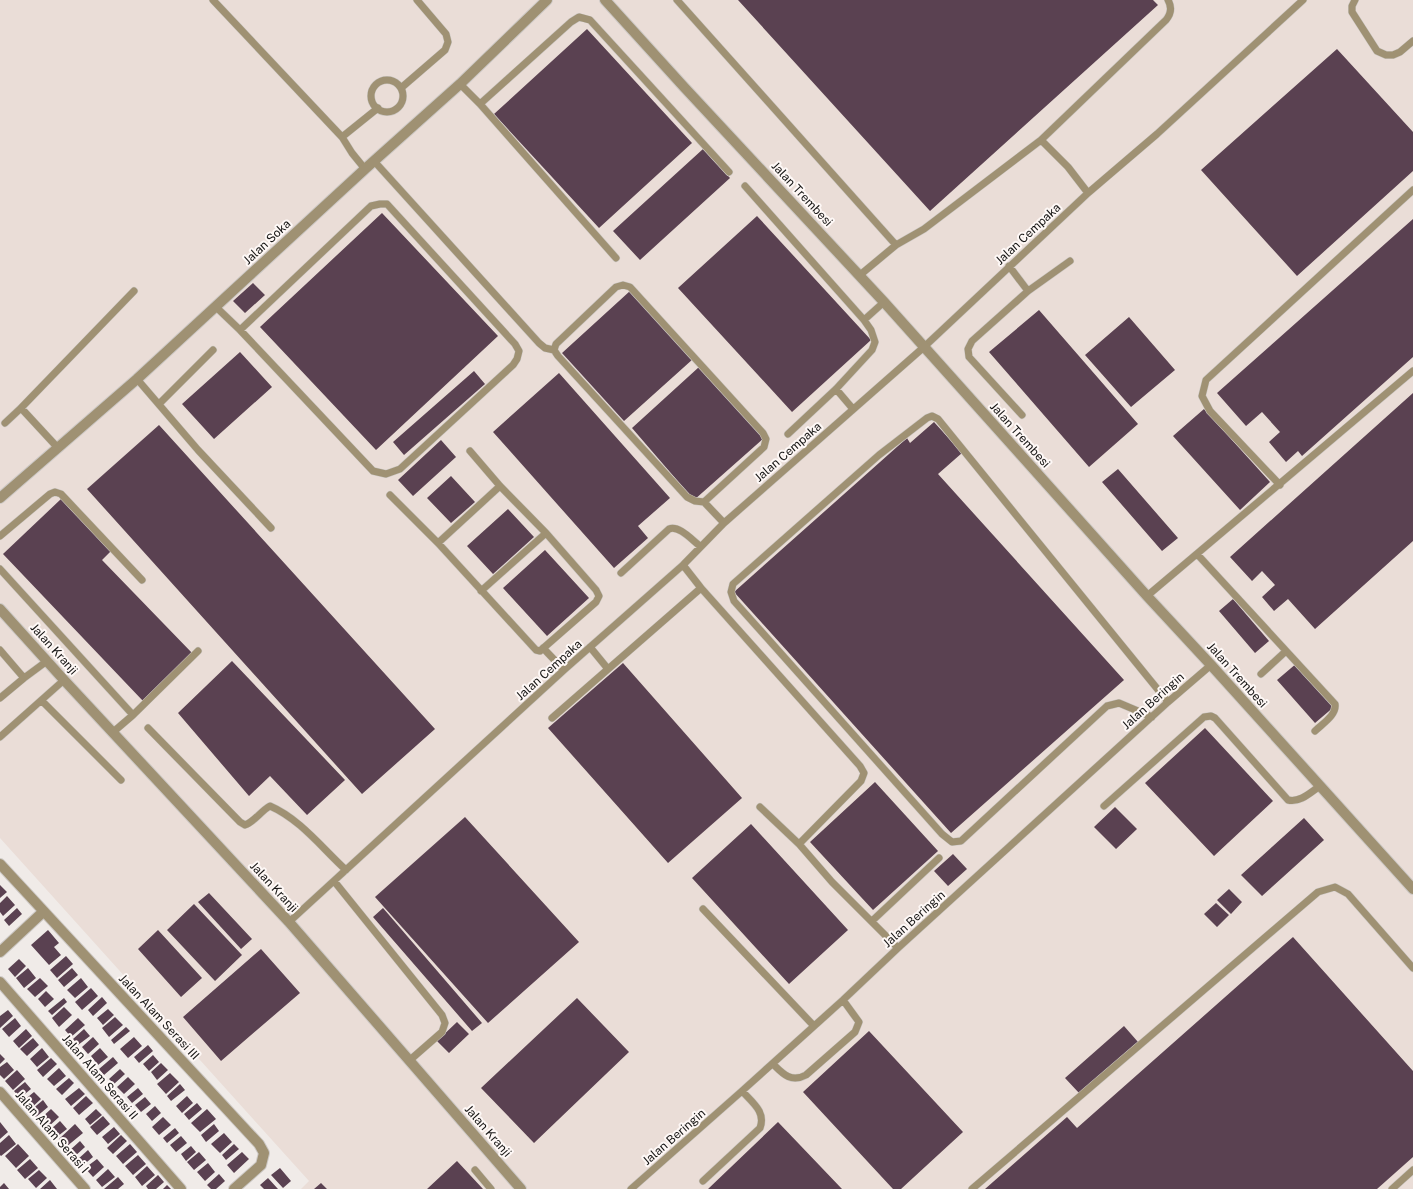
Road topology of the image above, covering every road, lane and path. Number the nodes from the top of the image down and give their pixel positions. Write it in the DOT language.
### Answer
graph roads {
  1 [pos="417,0"];
  2 [pos="547,0"];
  3 [pos="605,0"];
  4 [pos="676,0"];
  5 [pos="1168,0"];
  6 [pos="1303,0"];
  7 [pos="1355,0"];
  8 [pos="216,1"];
  9 [pos="1413,41"];
  10 [pos="460,84"];
  11 [pos="401,88"];
  12 [pos="480,104"];
  13 [pos="378,108"];
  14 [pos="342,137"];
  15 [pos="1041,140"];
  16 [pos="374,161"];
  17 [pos="365,169"];
  18 [pos="729,172"];
  19 [pos="745,186"];
  20 [pos="1413,190"];
  21 [pos="1088,193"];
  22 [pos="896,245"];
  23 [pos="616,258"];
  24 [pos="1070,261"];
  25 [pos="1009,266"];
  26 [pos="860,275"];
  27 [pos="134,291"];
  28 [pos="1028,291"];
  29 [pos="884,302"];
  30 [pos="216,306"];
  31 [pos="864,320"];
  32 [pos="240,330"];
  33 [pos="924,347"];
  34 [pos="213,350"];
  35 [pos="554,350"];
  36 [pos="1413,371"];
  37 [pos="137,379"];
  38 [pos="836,389"];
  39 [pos="159,404"];
  40 [pos="21,408"];
  41 [pos="853,408"];
  42 [pos="1022,415"];
  43 [pos="5,423"];
  44 [pos="788,434"];
  45 [pos="58,448"];
  46 [pos="470,451"];
  47 [pos="1280,485"];
  48 [pos="500,486"];
  49 [pos="390,495"];
  50 [pos="0,498"];
  51 [pos="704,502"];
  52 [pos="724,523"];
  53 [pos="271,528"];
  54 [pos="546,533"];
  55 [pos="0,536"];
  56 [pos="438,543"];
  57 [pos="700,546"];
  58 [pos="1197,554"];
  59 [pos="683,565"];
  60 [pos="0,569"];
  61 [pos="621,574"];
  62 [pos="142,580"];
  63 [pos="701,588"];
  64 [pos="481,591"];
  65 [pos="1147,596"];
  66 [pos="0,609"];
  67 [pos="543,648"];
  68 [pos="590,648"];
  69 [pos="0,650"];
  70 [pos="198,651"];
  71 [pos="1286,651"];
  72 [pos="47,661"];
  73 [pos="1211,665"];
  74 [pos="608,669"];
  75 [pos="564,670"];
  76 [pos="1261,674"];
  77 [pos="24,678"];
  78 [pos="64,680"];
  79 [pos="0,698"];
  80 [pos="42,701"];
  81 [pos="1168,702"];
  82 [pos="133,715"];
  83 [pos="1152,717"];
  84 [pos="552,718"];
  85 [pos="148,728"];
  86 [pos="1315,731"];
  87 [pos="112,733"];
  88 [pos="0,737"];
  89 [pos="121,780"];
  90 [pos="1320,786"];
  91 [pos="1104,806"];
  92 [pos="760,807"];
  93 [pos="799,844"];
  94 [pos="939,858"];
  95 [pos="0,864"];
  96 [pos="346,870"];
  97 [pos="334,881"];
  98 [pos="1413,889"];
  99 [pos="703,909"];
  100 [pos="43,912"];
  101 [pos="872,921"];
  102 [pos="290,922"];
  103 [pos="898,948"];
  104 [pos="0,952"];
  105 [pos="1413,968"];
  106 [pos="0,982"];
  107 [pos="843,1000"];
  108 [pos="814,1026"];
  109 [pos="410,1060"];
  110 [pos="773,1064"];
  111 [pos="0,1092"];
  112 [pos="742,1092"];
  113 [pos="475,1170"];
  114 [pos="1413,1170"];
  115 [pos="703,1181"];
  116 [pos="85,1189"];
  117 [pos="181,1189"];
  118 [pos="234,1189"];
  119 [pos="492,1189"];
  120 [pos="521,1189"];
  121 [pos="631,1189"];
  122 [pos="972,1189"];
  123 [pos="1392,1189"];
  1 -- 11 [label="lane"];
  2 -- 10 [label="street, Jalan Soka"];
  3 -- 26 [label="street, Jalan Trembesi"];
  4 -- 22 [label="lane"];
  5 -- 15 [label="lane"];
  6 -- 21 [label="lane, Jalan Cempaka"];
  7 -- 9 [label="lane"];
  8 -- 14 [label="lane"];
  10 -- 12 [label="lane"];
  10 -- 16 [label="street, Jalan Soka"];
  11 -- 13 [label="lane"];
  11 -- 13 [label="lane"];
  12 -- 18 [label="lane"];
  12 -- 23 [label="lane"];
  13 -- 14 [label="lane"];
  14 -- 17 [label="lane"];
  15 -- 21 [label="lane"];
  15 -- 22 [label="lane"];
  16 -- 17 [label="street, Jalan Soka"];
  16 -- 35 [label="lane"];
  17 -- 30 [label="street, Jalan Soka"];
  19 -- 31 [label="lane"];
  20 -- 47 [label="lane"];
  21 -- 25 [label="lane, Jalan Cempaka"];
  22 -- 26 [label="lane"];
  24 -- 28 [label="lane"];
  25 -- 28 [label="lane"];
  25 -- 33 [label="lane, Jalan Cempaka"];
  26 -- 29 [label="street, Jalan Trembesi"];
  27 -- 40 [label="lane"];
  28 -- 42 [label="lane"];
  29 -- 31 [label="lane"];
  29 -- 33 [label="street, Jalan Trembesi"];
  30 -- 32 [label="lane"];
  30 -- 37 [label="street, Jalan Soka"];
  31 -- 38 [label="lane"];
  32 -- 32 [label="lane"];
  33 -- 41 [label="lane, Jalan Cempaka"];
  33 -- 65 [label="street, Jalan Trembesi"];
  34 -- 39 [label="lane"];
  35 -- 51 [label="lane"];
  35 -- 51 [label="lane"];
  36 -- 47 [label="lane"];
  37 -- 39 [label="lane"];
  37 -- 45 [label="street, Jalan Soka"];
  38 -- 41 [label="lane"];
  38 -- 44 [label="lane"];
  39 -- 53 [label="lane"];
  40 -- 43 [label="lane"];
  40 -- 45 [label="lane"];
  41 -- 52 [label="lane, Jalan Cempaka"];
  45 -- 50 [label="street, Jalan Soka"];
  46 -- 48 [label="lane"];
  47 -- 58 [label="lane"];
  48 -- 54 [label="lane"];
  48 -- 56 [label="lane"];
  49 -- 56 [label="lane"];
  51 -- 52 [label="lane"];
  52 -- 57 [label="lane, Jalan Cempaka"];
  54 -- 64 [label="lane"];
  54 -- 67 [label="lane"];
  55 -- 62 [label="lane"];
  56 -- 64 [label="lane"];
  57 -- 59 [label="lane, Jalan Cempaka"];
  57 -- 61 [label="lane"];
  58 -- 65 [label="lane"];
  58 -- 71 [label="lane"];
  59 -- 63 [label="lane"];
  59 -- 68 [label="lane, Jalan Cempaka"];
  60 -- 82 [label="lane"];
  63 -- 74 [label="lane"];
  63 -- 93 [label="lane"];
  64 -- 67 [label="lane"];
  65 -- 73 [label="street, Jalan Trembesi"];
  66 -- 72 [label="street, Jalan Kranji"];
  67 -- 75 [label="lane"];
  68 -- 74 [label="lane"];
  68 -- 75 [label="lane, Jalan Cempaka"];
  69 -- 77 [label="lane"];
  70 -- 82 [label="lane"];
  71 -- 76 [label="lane"];
  71 -- 86 [label="lane"];
  72 -- 77 [label="lane"];
  72 -- 78 [label="street, Jalan Kranji"];
  73 -- 81 [label="lane, Jalan Beringin"];
  73 -- 90 [label="street, Jalan Trembesi"];
  74 -- 84 [label="lane"];
  75 -- 96 [label="lane, Jalan Cempaka"];
  77 -- 79 [label="lane"];
  78 -- 80 [label="lane"];
  78 -- 87 [label="street, Jalan Kranji"];
  80 -- 88 [label="lane"];
  80 -- 89 [label="lane"];
  81 -- 83 [label="lane, Jalan Beringin"];
  81 -- 83 [label="lane"];
  82 -- 87 [label="lane"];
  83 -- 103 [label="lane, Jalan Beringin"];
  85 -- 96 [label="lane"];
  87 -- 102 [label="street, Jalan Kranji"];
  90 -- 91 [label="lane"];
  90 -- 98 [label="street, Jalan Trembesi"];
  92 -- 93 [label="lane"];
  93 -- 101 [label="lane"];
  94 -- 101 [label="lane"];
  95 -- 100 [label="street, Jalan Alam Serasi III"];
  96 -- 97 [label="lane, Jalan Cempaka"];
  97 -- 102 [label="lane, Jalan Cempaka"];
  97 -- 109 [label="lane"];
  99 -- 108 [label="lane"];
  100 -- 104 [label="street"];
  100 -- 118 [label="street, Jalan Alam Serasi III"];
  101 -- 103 [label="lane"];
  102 -- 109 [label="street, Jalan Kranji"];
  103 -- 107 [label="lane, Jalan Beringin"];
  105 -- 122 [label="lane"];
  106 -- 117 [label="street, Jalan Alam Serasi II"];
  107 -- 108 [label="lane, Jalan Beringin"];
  107 -- 110 [label="lane"];
  108 -- 110 [label="lane, Jalan Beringin"];
  109 -- 120 [label="street, Jalan Kranji"];
  110 -- 112 [label="lane, Jalan Beringin"];
  111 -- 116 [label="street, Jalan Alam Serasi I"];
  112 -- 115 [label="lane"];
  112 -- 121 [label="lane, Jalan Beringin"];
  113 -- 119 [label="lane"];
  114 -- 123 [label="lane"];
}
